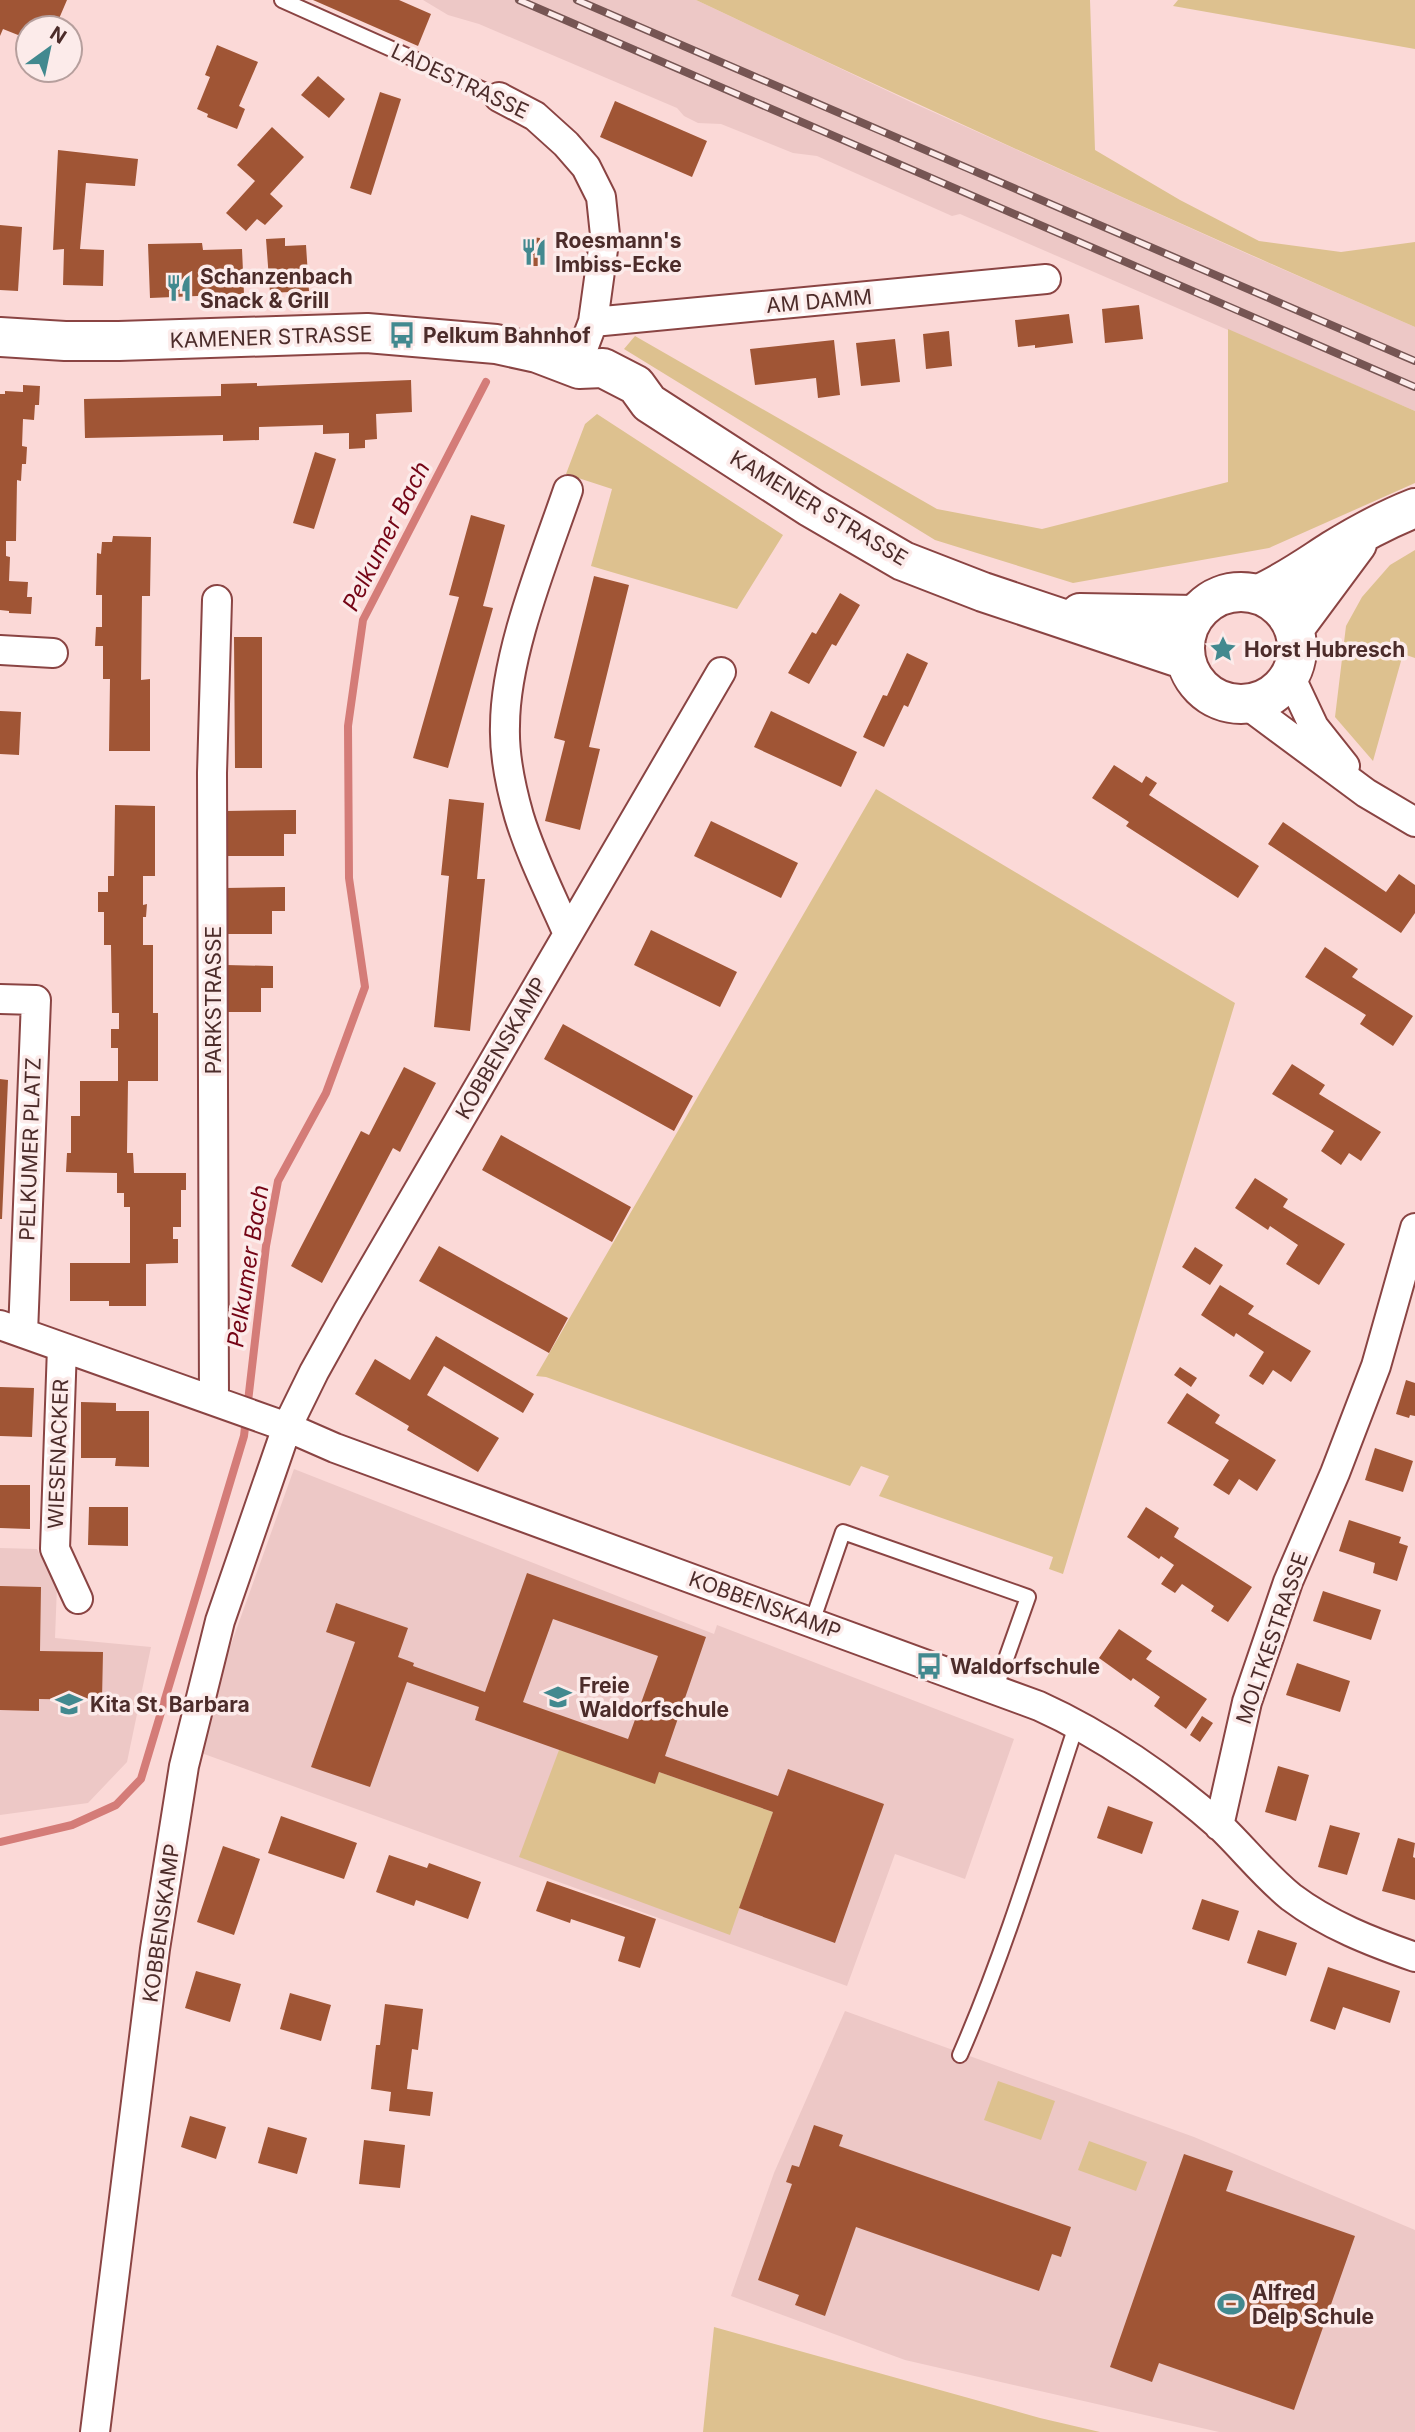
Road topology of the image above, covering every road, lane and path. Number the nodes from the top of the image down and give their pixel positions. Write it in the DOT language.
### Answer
graph roads {
  1 [pos="282,0"];
  2 [pos="499,97"];
  3 [pos="1046,279"];
  4 [pos="593,323"];
  5 [pos="0,337"];
  6 [pos="578,368"];
  7 [pos="568,490"];
  8 [pos="1415,508"];
  9 [pos="1366,531"];
  10 [pos="1259,594"];
  11 [pos="217,600"];
  12 [pos="1036,611"];
  13 [pos="1195,615"];
  14 [pos="1294,629"];
  15 [pos="0,650"];
  16 [pos="53,653"];
  17 [pos="1186,660"];
  18 [pos="721,672"];
  19 [pos="1290,676"];
  20 [pos="1246,704"];
  21 [pos="1366,793"];
  22 [pos="1415,822"];
  23 [pos="568,934"];
  24 [pos="0,999"];
  25 [pos="1415,1228"];
  26 [pos="11,1329"];
  27 [pos="62,1347"];
  28 [pos="222,1403"];
  29 [pos="274,1422"];
  30 [pos="78,1599"];
  31 [pos="812,1622"];
  32 [pos="995,1690"];
  33 [pos="1077,1723"];
  34 [pos="1219,1826"];
  35 [pos="1415,1957"];
  36 [pos="960,2055"];
  37 [pos="95,2432"];
  1 -- 2 [label="lane, LADESTRASSE"];
  2 -- 4 [label="street, LADESTRASSE"];
  3 -- 4 [label="street, AM DAMM"];
  4 -- 6 [label="street, LADESTRASSE"];
  5 -- 6 [label="main road, KAMENER STRASSE"];
  6 -- 12 [label="main road, KAMENER STRASSE"];
  7 -- 23 [label="street"];
  8 -- 9 [label="main road"];
  9 -- 10 [label="main road"];
  9 -- 14 [label="main road"];
  10 -- 13 [label="main road"];
  10 -- 14 [label="main road"];
  11 -- 28 [label="street, PARKSTRASSE"];
  12 -- 13 [label="main road, KAMENER STRASSE"];
  12 -- 17 [label="main road, KAMENER STRASSE"];
  13 -- 17 [label="main road"];
  14 -- 19 [label="main road"];
  15 -- 16 [label="street"];
  17 -- 20 [label="main road"];
  18 -- 23 [label="street, KOBBENSKAMP"];
  19 -- 20 [label="main road"];
  19 -- 21 [label="street"];
  20 -- 21 [label="street"];
  21 -- 22 [label="street"];
  23 -- 29 [label="street, KOBBENSKAMP"];
  24 -- 26 [label="street, PELKUMER PLATZ"];
  25 -- 34 [label="street, MOLTKESTRASSE"];
  26 -- 27 [label="street, WIESENACKER"];
  27 -- 28 [label="street, WIESENACKER"];
  27 -- 30 [label="street, WIESENACKER"];
  28 -- 29 [label="street, WIESENACKER"];
  29 -- 31 [label="street, KOBBENSKAMP"];
  29 -- 37 [label="street, KOBBENSKAMP"];
  31 -- 32 [label="street, KOBBENSKAMP"];
  31 -- 32 [label="lane"];
  32 -- 33 [label="street, KOBBENSKAMP"];
  33 -- 34 [label="street, KOBBENSKAMP"];
  33 -- 36 [label="lane"];
  34 -- 35 [label="street"];
}
